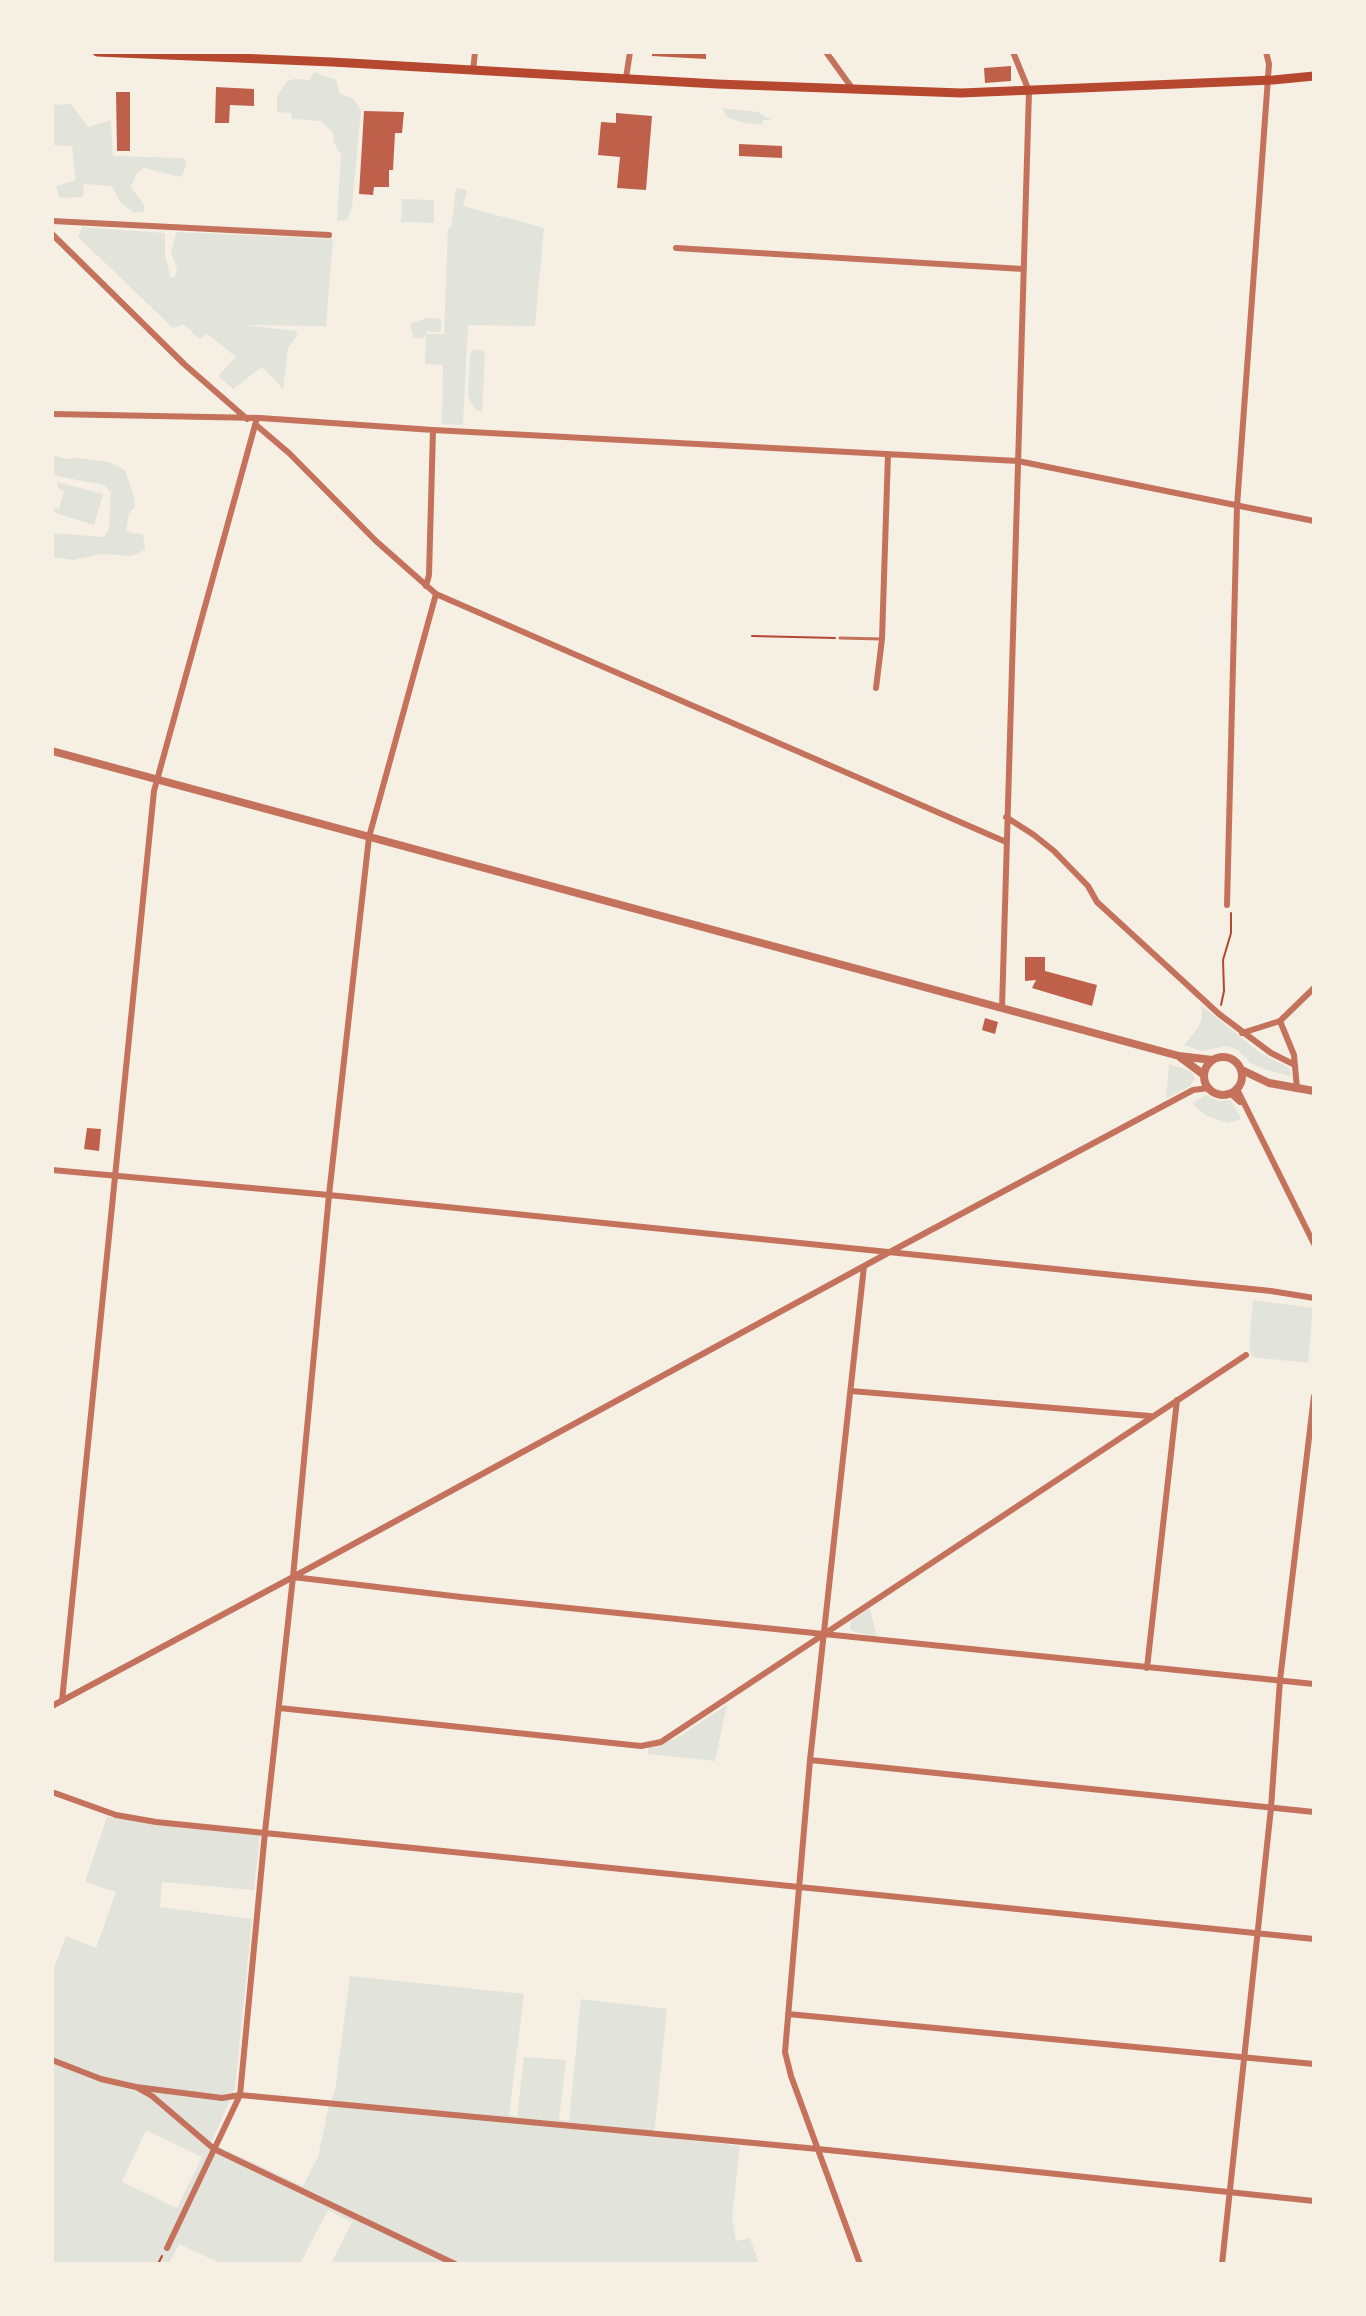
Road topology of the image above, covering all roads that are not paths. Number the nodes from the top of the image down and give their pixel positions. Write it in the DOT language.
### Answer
graph roads {
  1 [pos="97,52"];
  2 [pos="475,52"];
  3 [pos="630,52"];
  4 [pos="826,52"];
  5 [pos="1013,52"];
  6 [pos="1266,52"];
  7 [pos="156,53"];
  8 [pos="313,57"];
  9 [pos="473,71"];
  10 [pos="1314,76"];
  11 [pos="626,78"];
  12 [pos="1266,80"];
  13 [pos="852,88"];
  14 [pos="1029,91"];
  15 [pos="52,221"];
  16 [pos="52,234"];
  17 [pos="329,235"];
  18 [pos="676,248"];
  19 [pos="1023,269"];
  20 [pos="52,414"];
  21 [pos="247,419"];
  22 [pos="256,422"];
  23 [pos="433,430"];
  24 [pos="888,454"];
  25 [pos="1018,461"];
  26 [pos="1237,506"];
  27 [pos="1314,521"];
  28 [pos="426,587"];
  29 [pos="436,594"];
  30 [pos="840,638"];
  31 [pos="882,639"];
  32 [pos="876,688"];
  33 [pos="52,751"];
  34 [pos="156,780"];
  35 [pos="1006,817"];
  36 [pos="369,837"];
  37 [pos="1006,842"];
  38 [pos="1227,905"];
  39 [pos="1314,988"];
  40 [pos="1002,1008"];
  41 [pos="1280,1021"];
  42 [pos="1242,1033"];
  43 [pos="1179,1056"];
  44 [pos="1212,1060"];
  45 [pos="1295,1065"];
  46 [pos="1242,1070"];
  47 [pos="1204,1075"];
  48 [pos="1269,1083"];
  49 [pos="1209,1088"];
  50 [pos="1236,1089"];
  51 [pos="1297,1089"];
  52 [pos="1193,1090"];
  53 [pos="1314,1091"];
  54 [pos="52,1170"];
  55 [pos="116,1176"];
  56 [pos="329,1195"];
  57 [pos="1314,1244"];
  58 [pos="888,1253"];
  59 [pos="864,1266"];
  60 [pos="1314,1298"];
  61 [pos="1246,1355"];
  62 [pos="851,1391"];
  63 [pos="1314,1396"];
  64 [pos="1177,1400"];
  65 [pos="1152,1416"];
  66 [pos="293,1577"];
  67 [pos="825,1634"];
  68 [pos="1147,1668"];
  69 [pos="1280,1680"];
  70 [pos="1314,1684"];
  71 [pos="62,1701"];
  72 [pos="52,1706"];
  73 [pos="279,1708"];
  74 [pos="810,1760"];
  75 [pos="52,1792"];
  76 [pos="1271,1808"];
  77 [pos="1314,1812"];
  78 [pos="265,1832"];
  79 [pos="798,1888"];
  80 [pos="1256,1933"];
  81 [pos="1314,1939"];
  82 [pos="788,2014"];
  83 [pos="1244,2057"];
  84 [pos="52,2060"];
  85 [pos="1314,2064"];
  86 [pos="136,2087"];
  87 [pos="240,2095"];
  88 [pos="214,2149"];
  89 [pos="818,2149"];
  90 [pos="1229,2192"];
  91 [pos="1314,2201"];
  92 [pos="167,2248"];
  93 [pos="455,2264"];
  94 [pos="860,2264"];
  95 [pos="1222,2264"];
  1 -- 7 [label="main road"];
  2 -- 9 [label="street"];
  3 -- 11 [label="street"];
  4 -- 13 [label="street"];
  5 -- 14 [label="street"];
  6 -- 12 [label="street"];
  7 -- 8 [label="main road"];
  8 -- 9 [label="main road"];
  9 -- 11 [label="main road"];
  10 -- 12 [label="main road"];
  11 -- 13 [label="main road"];
  12 -- 14 [label="main road"];
  12 -- 26 [label="street"];
  13 -- 14 [label="main road"];
  14 -- 19 [label="street"];
  15 -- 17 [label="street"];
  16 -- 21 [label="street"];
  18 -- 19 [label="street"];
  19 -- 25 [label="street"];
  20 -- 21 [label="street"];
  21 -- 22 [label="street"];
  22 -- 23 [label="street"];
  22 -- 28 [label="street"];
  22 -- 34 [label="street"];
  23 -- 24 [label="street"];
  23 -- 28 [label="street"];
  24 -- 25 [label="street"];
  24 -- 31 [label="street"];
  25 -- 26 [label="street"];
  25 -- 35 [label="street"];
  26 -- 27 [label="street"];
  26 -- 38 [label="street"];
  28 -- 29 [label="street"];
  29 -- 36 [label="street"];
  29 -- 37 [label="street"];
  30 -- 31 [label="lane"];
  31 -- 32 [label="street"];
  33 -- 34 [label="street"];
  34 -- 36 [label="street"];
  34 -- 55 [label="street"];
  35 -- 37 [label="street"];
  35 -- 42 [label="street"];
  36 -- 40 [label="street"];
  36 -- 56 [label="street"];
  37 -- 40 [label="street"];
  39 -- 41 [label="street"];
  40 -- 43 [label="street"];
  41 -- 42 [label="street"];
  41 -- 45 [label="street"];
  42 -- 45 [label="street"];
  43 -- 44 [label="street"];
  43 -- 47 [label="street"];
  44 -- 46 [label="street"];
  44 -- 47 [label="street"];
  45 -- 51 [label="street"];
  46 -- 48 [label="street"];
  46 -- 50 [label="street"];
  47 -- 49 [label="street"];
  47 -- 52 [label="street"];
  48 -- 50 [label="street"];
  48 -- 51 [label="street"];
  49 -- 50 [label="street"];
  49 -- 52 [label="street"];
  50 -- 57 [label="street"];
  51 -- 53 [label="street"];
  52 -- 58 [label="street"];
  54 -- 55 [label="street"];
  55 -- 56 [label="street"];
  55 -- 71 [label="street"];
  56 -- 58 [label="street"];
  56 -- 66 [label="street"];
  58 -- 59 [label="street"];
  58 -- 60 [label="street"];
  59 -- 62 [label="street"];
  59 -- 66 [label="street"];
  61 -- 64 [label="street"];
  62 -- 65 [label="street"];
  62 -- 67 [label="street"];
  63 -- 69 [label="street"];
  64 -- 65 [label="street"];
  64 -- 68 [label="street"];
  65 -- 67 [label="street"];
  66 -- 67 [label="street"];
  66 -- 71 [label="street"];
  66 -- 73 [label="street"];
  67 -- 68 [label="street"];
  67 -- 73 [label="street"];
  67 -- 74 [label="street"];
  68 -- 69 [label="street"];
  69 -- 70 [label="street"];
  69 -- 76 [label="street"];
  71 -- 72 [label="street"];
  73 -- 78 [label="street"];
  74 -- 76 [label="street"];
  74 -- 79 [label="street"];
  75 -- 78 [label="street"];
  76 -- 77 [label="street"];
  76 -- 80 [label="street"];
  78 -- 79 [label="street"];
  78 -- 87 [label="street"];
  79 -- 80 [label="street"];
  79 -- 82 [label="street"];
  80 -- 81 [label="street"];
  80 -- 83 [label="street"];
  82 -- 83 [label="street"];
  82 -- 89 [label="street"];
  83 -- 85 [label="street"];
  83 -- 90 [label="street"];
  84 -- 86 [label="street"];
  86 -- 87 [label="street"];
  86 -- 88 [label="street"];
  87 -- 88 [label="street"];
  87 -- 89 [label="street"];
  88 -- 92 [label="street"];
  88 -- 93 [label="street"];
  89 -- 90 [label="street"];
  89 -- 94 [label="street"];
  90 -- 91 [label="street"];
  90 -- 95 [label="street"];
}
